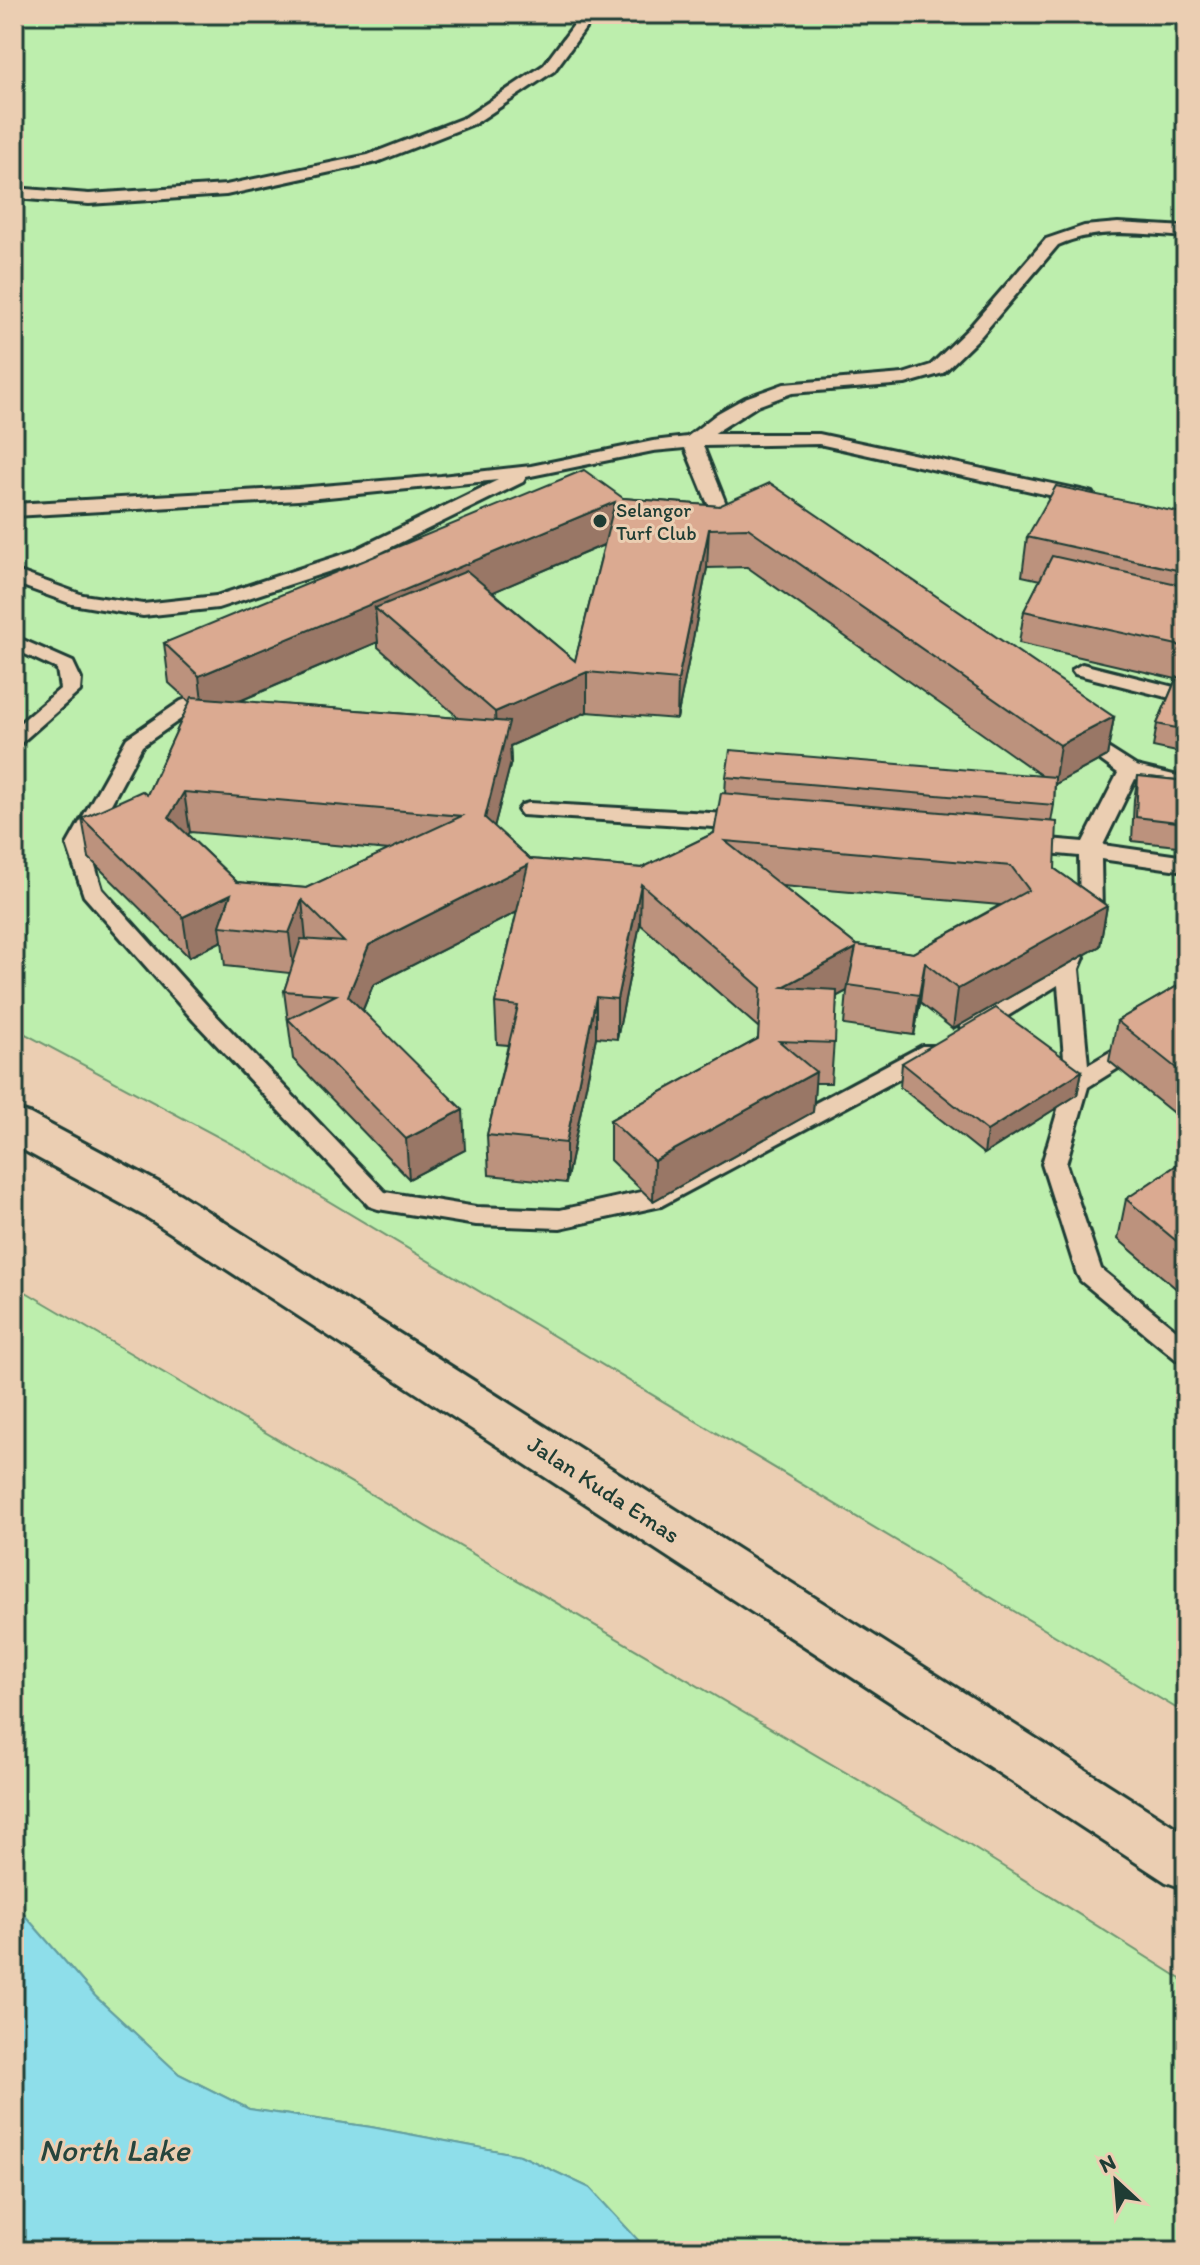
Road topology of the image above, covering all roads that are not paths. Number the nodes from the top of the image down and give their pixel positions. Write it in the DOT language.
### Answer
graph roads {
  1 [pos="584,14"];
  2 [pos="14,193"];
  3 [pos="1186,232"];
  4 [pos="692,442"];
  5 [pos="531,471"];
  6 [pos="568,482"];
  7 [pos="1110,502"];
  8 [pos="14,510"];
  9 [pos="692,513"];
  10 [pos="14,576"];
  11 [pos="14,642"];
  12 [pos="1082,670"];
  13 [pos="231,687"];
  14 [pos="1186,696"];
  15 [pos="1068,728"];
  16 [pos="14,739"];
  17 [pos="1129,771"];
  18 [pos="1186,785"];
  19 [pos="529,810"];
  20 [pos="762,823"];
  21 [pos="1011,842"];
  22 [pos="1090,850"];
  23 [pos="1186,864"];
  24 [pos="1068,969"];
  25 [pos="1186,1015"];
  26 [pos="1078,1082"];
  27 [pos="14,1125"];
  28 [pos="1186,1353"];
  29 [pos="1186,1864"];
  1 -- 2 [label="lane"];
  3 -- 4 [label="lane"];
  4 -- 5 [label="lane"];
  4 -- 7 [label="lane"];
  4 -- 9 [label="lane"];
  5 -- 6 [label="lane"];
  5 -- 8 [label="lane"];
  5 -- 10 [label="lane"];
  11 -- 16 [label="lane"];
  12 -- 14 [label="lane"];
  13 -- 24 [label="lane"];
  15 -- 17 [label="lane"];
  17 -- 18 [label="lane"];
  17 -- 22 [label="lane"];
  19 -- 20 [label="lane"];
  21 -- 22 [label="lane"];
  22 -- 23 [label="lane"];
  22 -- 24 [label="lane"];
  24 -- 26 [label="lane"];
  25 -- 26 [label="lane"];
  26 -- 28 [label="lane"];
  27 -- 29 [label="street, Jalan Kuda Emas"];
}
